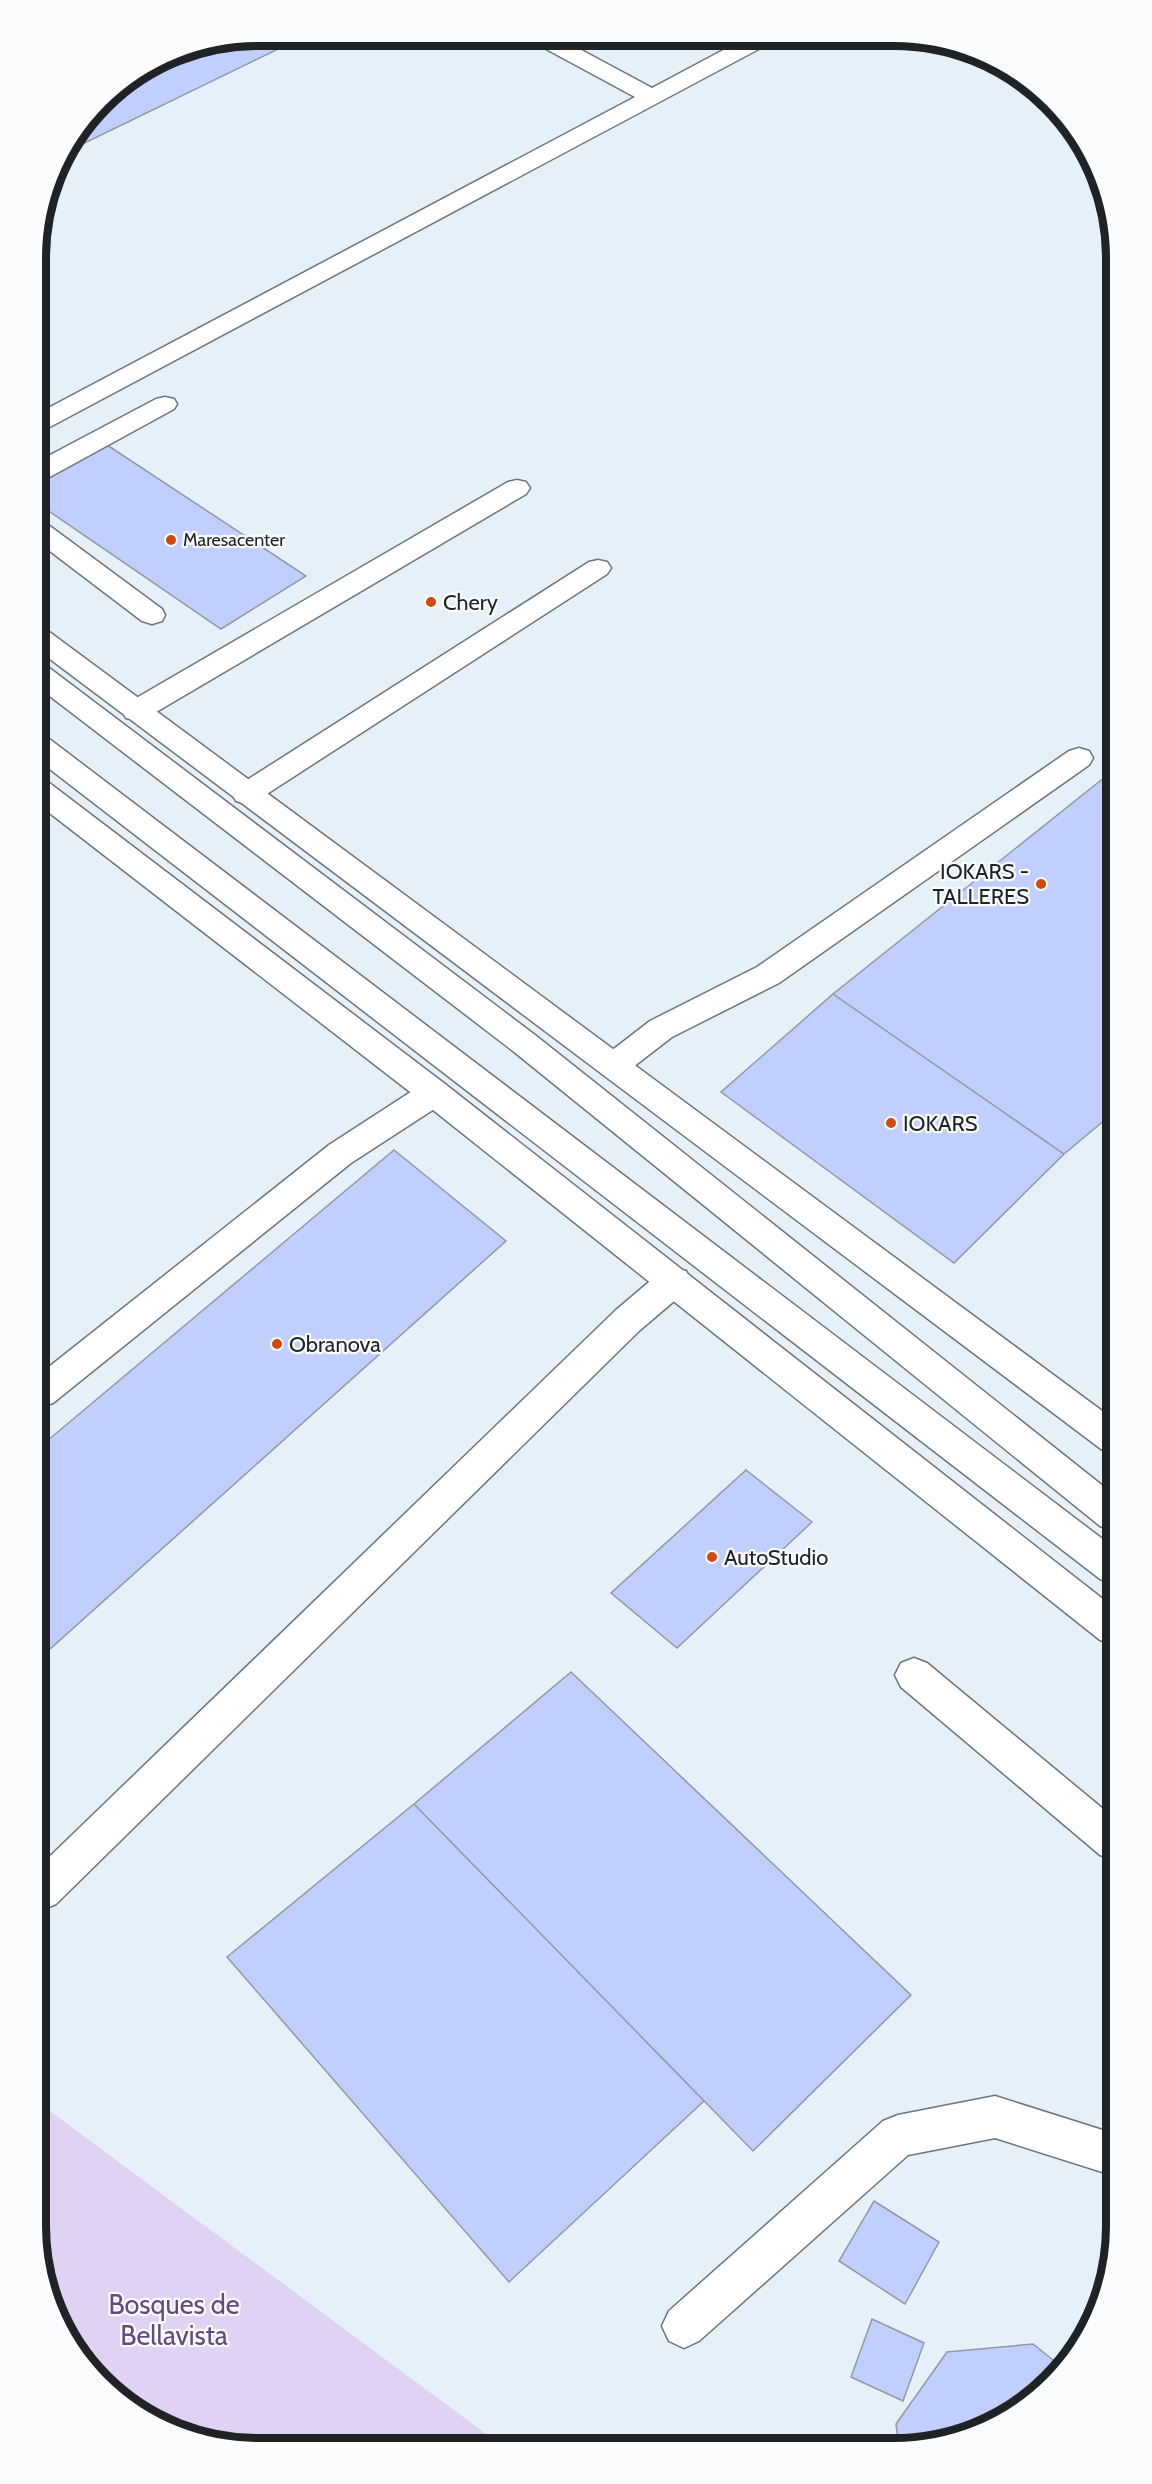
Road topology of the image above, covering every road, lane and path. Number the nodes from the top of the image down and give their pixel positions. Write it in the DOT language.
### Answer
graph roads {
  1 [pos="747,46"];
  2 [pos="559,47"];
  3 [pos="652,97"];
  4 [pos="165,404"];
  5 [pos="46,419"];
  6 [pos="46,468"];
  7 [pos="517,488"];
  8 [pos="46,536"];
  9 [pos="598,568"];
  10 [pos="152,615"];
  11 [pos="46,644"];
  12 [pos="46,679"];
  13 [pos="136,711"];
  14 [pos="46,751"];
  15 [pos="1079,758"];
  16 [pos="246,794"];
  17 [pos="46,795"];
  18 [pos="613,1066"];
  19 [pos="434,1093"];
  20 [pos="674,1281"];
  21 [pos="46,1388"];
  22 [pos="1106,1433"];
  23 [pos="1106,1509"];
  24 [pos="1106,1563"];
  25 [pos="1106,1622"];
  26 [pos="914,1675"];
  27 [pos="1106,1835"];
  28 [pos="46,1887"];
  29 [pos="1106,2152"];
  30 [pos="684,2326"];
  1 -- 3 [label="main road"];
  2 -- 3 [label="main road"];
  3 -- 5 [label="main road"];
  4 -- 6 [label="main road"];
  7 -- 13 [label="main road"];
  8 -- 10 [label="main road"];
  9 -- 16 [label="main road"];
  11 -- 13 [label="main road"];
  12 -- 23 [label="main road"];
  13 -- 16 [label="main road"];
  14 -- 24 [label="main road"];
  15 -- 18 [label="main road"];
  16 -- 18 [label="main road"];
  17 -- 19 [label="main road"];
  18 -- 22 [label="main road"];
  19 -- 20 [label="main road"];
  19 -- 21 [label="main road"];
  20 -- 25 [label="main road"];
  20 -- 28 [label="main road"];
  26 -- 27 [label="main road"];
  29 -- 30 [label="main road"];
}
